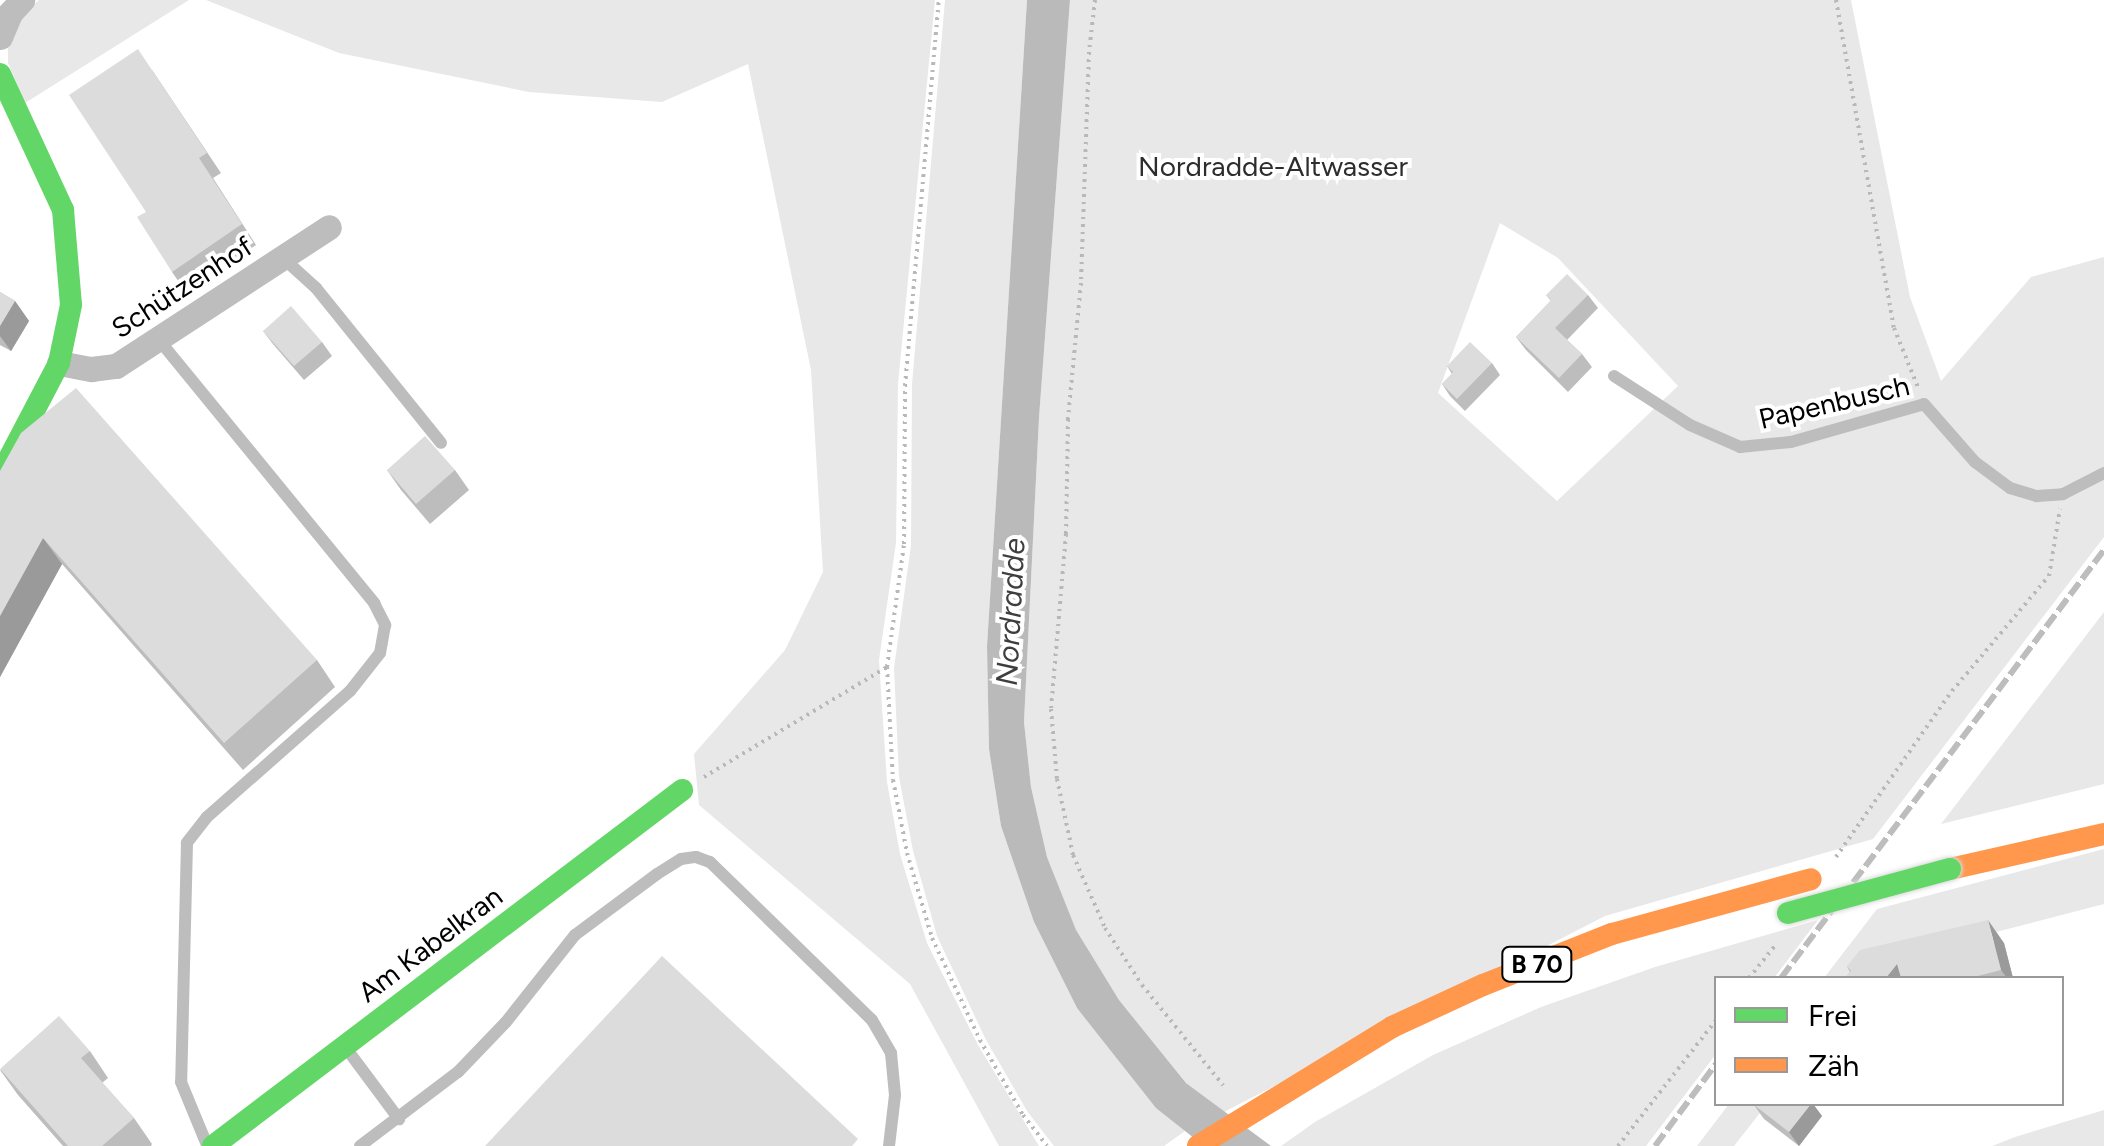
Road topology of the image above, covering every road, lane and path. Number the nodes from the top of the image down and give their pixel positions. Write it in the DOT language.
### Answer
graph roads {
  1 [pos="22,0"];
  2 [pos="940,0"];
  3 [pos="1096,0"];
  4 [pos="1836,0"];
  5 [pos="1,27"];
  6 [pos="0,74"];
  7 [pos="329,227"];
  8 [pos="283,258"];
  9 [pos="160,340"];
  10 [pos="59,364"];
  11 [pos="1614,376"];
  12 [pos="1924,404"];
  13 [pos="442,443"];
  14 [pos="2104,472"];
  15 [pos="0,476"];
  16 [pos="2063,494"];
  17 [pos="886,667"];
  18 [pos="682,790"];
  19 [pos="2000,833"];
  20 [pos="2104,834"];
  21 [pos="1928,850"];
  22 [pos="1825,872"];
  23 [pos="1778,924"];
  24 [pos="1750,976"];
  25 [pos="1714,1023"];
  26 [pos="344,1046"];
  27 [pos="1223,1085"];
  28 [pos="399,1120"];
  29 [pos="210,1146"];
  30 [pos="360,1146"];
  31 [pos="889,1146"];
  32 [pos="1048,1146"];
  33 [pos="1198,1146"];
  34 [pos="1618,1146"];
  1 -- 5 [label="street"];
  2 -- 17 [label="path"];
  3 -- 27 [label="path"];
  4 -- 12 [label="path"];
  6 -- 10 [label="main road, Schützenhof"];
  7 -- 8 [label="street, Schützenhof"];
  8 -- 9 [label="street, Schützenhof"];
  8 -- 13 [label="lane"];
  9 -- 10 [label="street, Schützenhof"];
  9 -- 29 [label="lane"];
  10 -- 15 [label="main road, Schützenhof"];
  11 -- 12 [label="lane, Papenbusch"];
  12 -- 16 [label="lane, Papenbusch"];
  14 -- 16 [label="lane"];
  16 -- 22 [label="path"];
  17 -- 18 [label="path"];
  17 -- 32 [label="path"];
  18 -- 26 [label="main road, Am Kabelkran"];
  19 -- 21 [label="main road"];
  20 -- 23 [label="main road, bridge"];
  22 -- 33 [label="main road, B 70"];
  23 -- 24 [label="path"];
  25 -- 34 [label="path"];
  26 -- 28 [label="lane"];
  26 -- 29 [label="main road, Am Kabelkran"];
  28 -- 30 [label="lane"];
  28 -- 31 [label="lane"];
}
